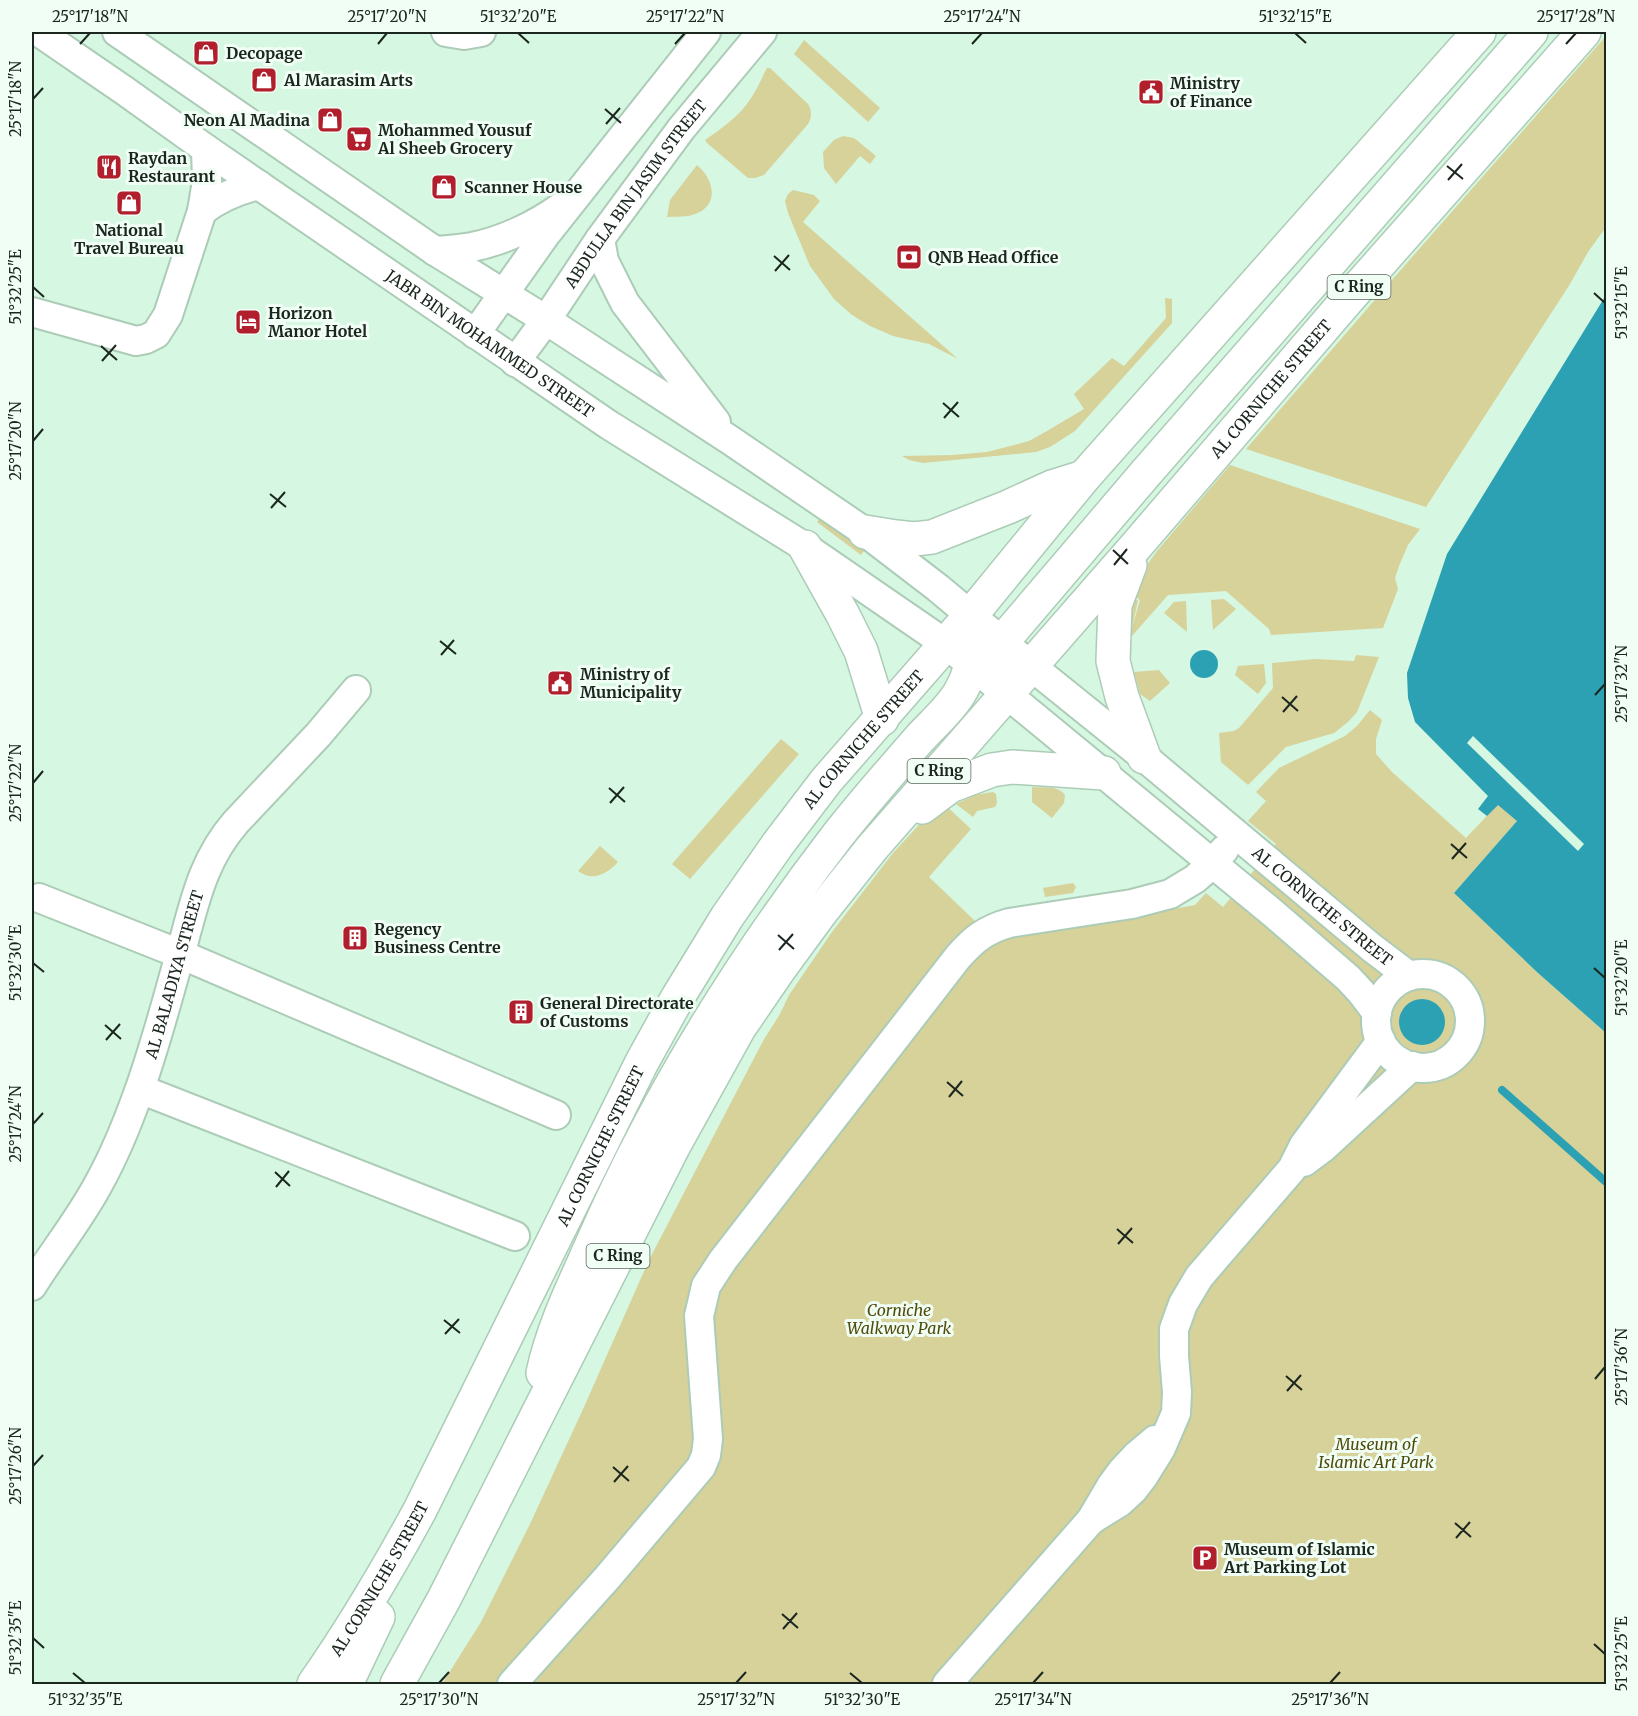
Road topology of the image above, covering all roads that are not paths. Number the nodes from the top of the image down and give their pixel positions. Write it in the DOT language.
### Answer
graph roads {
  1 [pos="39,32"];
  2 [pos="117,32"];
  3 [pos="446,32"];
  4 [pos="482,32"];
  5 [pos="706,32"];
  6 [pos="762,32"];
  7 [pos="1479,32"];
  8 [pos="1531,32"];
  9 [pos="1584,32"];
  10 [pos="206,149"];
  11 [pos="259,185"];
  12 [pos="580,193"];
  13 [pos="202,211"];
  14 [pos="600,239"];
  15 [pos="435,251"];
  16 [pos="504,295"];
  17 [pos="32,312"];
  18 [pos="546,320"];
  19 [pos="475,334"];
  20 [pos="515,362"];
  21 [pos="730,440"];
  22 [pos="1084,477"];
  23 [pos="865,532"];
  24 [pos="1136,546"];
  25 [pos="805,547"];
  26 [pos="971,615"];
  27 [pos="1002,642"];
  28 [pos="946,644"];
  29 [pos="971,665"];
  30 [pos="1031,666"];
  31 [pos="356,690"];
  32 [pos="1006,694"];
  33 [pos="882,719"];
  34 [pos="1144,757"];
  35 [pos="1104,773"];
  36 [pos="1237,835"];
  37 [pos="872,848"];
  38 [pos="1213,863"];
  39 [pos="39,898"];
  40 [pos="180,954"];
  41 [pos="1409,976"];
  42 [pos="1377,1013"];
  43 [pos="1381,1041"];
  44 [pos="1412,1066"];
  45 [pos="140,1089"];
  46 [pos="556,1114"];
  47 [pos="1292,1168"];
  48 [pos="515,1236"];
  49 [pos="32,1286"];
  50 [pos="537,1416"];
  51 [pos="420,1510"];
  52 [pos="314,1684"];
  53 [pos="346,1684"];
  54 [pos="398,1684"];
  55 [pos="512,1684"];
  56 [pos="947,1684"];
  1 -- 10 [label="street, JABR BIN MOHAMMED STREET"];
  2 -- 15 [label="street"];
  3 -- 4 [label="street"];
  5 -- 12 [label="street"];
  6 -- 14 [label="street, ABDULLA BIN JASIM STREET"];
  7 -- 22 [label="highway, AL CORNICHE STREET"];
  8 -- 27 [label="highway"];
  9 -- 24 [label="highway, AL CORNICHE STREET / C Ring"];
  10 -- 11 [label="street, JABR BIN MOHAMMED STREET"];
  10 -- 13 [label="street"];
  11 -- 13 [label="street"];
  11 -- 19 [label="street, JABR BIN MOHAMMED STREET"];
  12 -- 15 [label="street"];
  12 -- 16 [label="street"];
  13 -- 17 [label="street"];
  14 -- 18 [label="street, ABDULLA BIN JASIM STREET"];
  14 -- 21 [label="street"];
  15 -- 16 [label="street"];
  16 -- 18 [label="street"];
  16 -- 19 [label="street"];
  18 -- 20 [label="street, ABDULLA BIN JASIM STREET"];
  18 -- 21 [label="street"];
  19 -- 20 [label="street, JABR BIN MOHAMMED STREET"];
  20 -- 25 [label="street, JABR BIN MOHAMMED STREET"];
  21 -- 23 [label="street"];
  22 -- 23 [label="highway"];
  22 -- 26 [label="highway, AL CORNICHE STREET"];
  23 -- 26 [label="street"];
  24 -- 30 [label="highway, AL CORNICHE STREET / C Ring"];
  24 -- 34 [label="highway"];
  25 -- 28 [label="street, JABR BIN MOHAMMED STREET"];
  25 -- 33 [label="highway"];
  26 -- 27 [label="street, AL CORNICHE STREET"];
  26 -- 28 [label="highway, AL CORNICHE STREET"];
  26 -- 29 [label="highway"];
  27 -- 30 [label="street, AL CORNICHE STREET"];
  27 -- 32 [label="highway"];
  28 -- 29 [label="street"];
  28 -- 33 [label="highway, AL CORNICHE STREET"];
  29 -- 32 [label="street"];
  29 -- 50 [label="highway"];
  30 -- 32 [label="highway, AL CORNICHE STREET / C Ring"];
  30 -- 34 [label="street, AL CORNICHE STREET"];
  31 -- 40 [label="street, AL BALADIYA STREET"];
  32 -- 35 [label="street"];
  32 -- 37 [label="highway, AL CORNICHE STREET / C Ring"];
  33 -- 51 [label="highway, AL CORNICHE STREET"];
  34 -- 36 [label="street, AL CORNICHE STREET"];
  35 -- 37 [label="highway"];
  35 -- 38 [label="street"];
  36 -- 38 [label="street, AL CORNICHE STREET"];
  36 -- 41 [label="street, AL CORNICHE STREET"];
  37 -- 50 [label="highway, AL CORNICHE STREET / C Ring"];
  38 -- 42 [label="street"];
  38 -- 55 [label="street, AL CORNICHE STREET"];
  39 -- 40 [label="street"];
  40 -- 45 [label="street, AL BALADIYA STREET"];
  40 -- 46 [label="street"];
  41 -- 42 [label="street"];
  41 -- 44 [label="street"];
  42 -- 43 [label="street"];
  43 -- 44 [label="street"];
  43 -- 47 [label="street"];
  44 -- 47 [label="street"];
  45 -- 48 [label="street"];
  45 -- 49 [label="street, AL BALADIYA STREET"];
  47 -- 56 [label="street"];
  50 -- 54 [label="highway, AL CORNICHE STREET / C Ring"];
  51 -- 52 [label="highway, AL CORNICHE STREET"];
  51 -- 53 [label="highway"];
}
